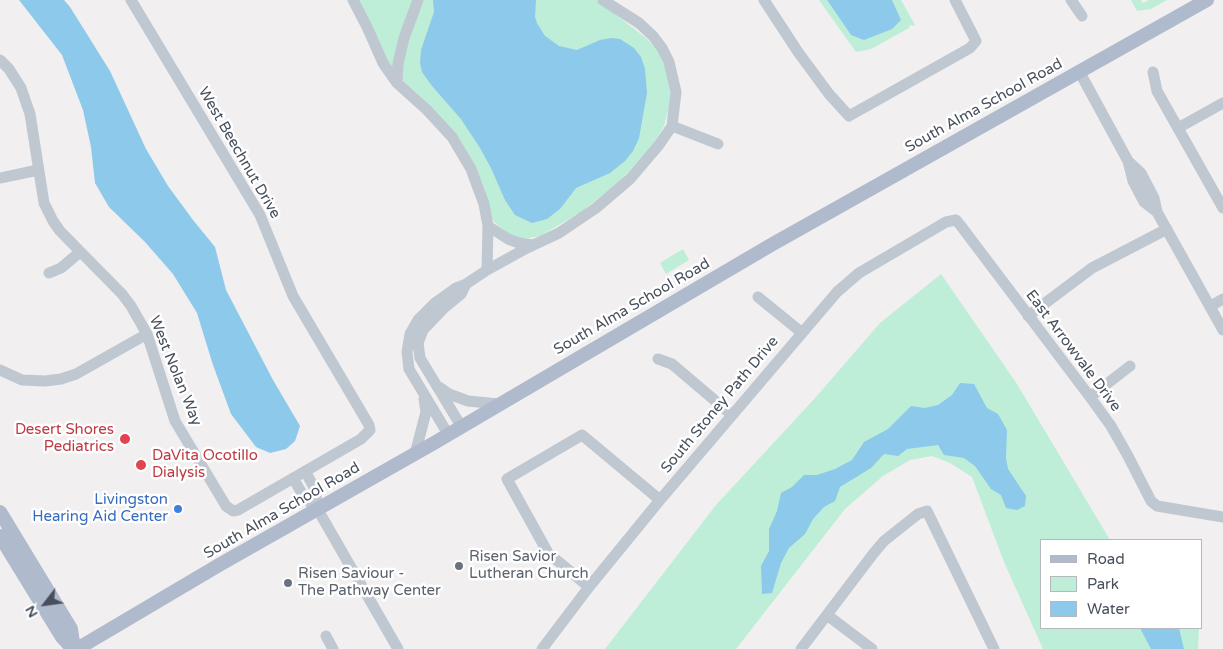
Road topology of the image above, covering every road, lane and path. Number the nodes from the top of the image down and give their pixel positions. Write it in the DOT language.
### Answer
graph roads {
  1 [pos="131,0"];
  2 [pos="352,0"];
  3 [pos="418,0"];
  4 [pos="603,0"];
  5 [pos="764,0"];
  6 [pos="955,0"];
  7 [pos="1071,0"];
  8 [pos="1207,0"];
  9 [pos="1082,16"];
  10 [pos="0,60"];
  11 [pos="1078,71"];
  12 [pos="1153,72"];
  13 [pos="397,82"];
  14 [pos="1223,103"];
  15 [pos="672,126"];
  16 [pos="1178,128"];
  17 [pos="718,144"];
  18 [pos="38,170"];
  19 [pos="0,178"];
  20 [pos="1223,208"];
  21 [pos="956,220"];
  22 [pos="488,226"];
  23 [pos="1167,229"];
  24 [pos="533,245"];
  25 [pos="80,252"];
  26 [pos="487,270"];
  27 [pos="49,273"];
  28 [pos="466,284"];
  29 [pos="758,298"];
  30 [pos="1223,299"];
  31 [pos="1211,306"];
  32 [pos="1028,316"];
  33 [pos="1223,330"];
  34 [pos="801,332"];
  35 [pos="147,334"];
  36 [pos="420,355"];
  37 [pos="408,358"];
  38 [pos="658,359"];
  39 [pos="1130,366"];
  40 [pos="0,370"];
  41 [pos="436,385"];
  42 [pos="423,392"];
  43 [pos="1090,397"];
  44 [pos="499,404"];
  45 [pos="732,414"];
  46 [pos="462,426"];
  47 [pos="448,434"];
  48 [pos="415,454"];
  49 [pos="305,471"];
  50 [pos="293,478"];
  51 [pos="660,500"];
  52 [pos="318,510"];
  53 [pos="0,512"];
  54 [pos="1223,517"];
  55 [pos="0,536"];
  56 [pos="589,587"];
  57 [pos="827,615"];
  58 [pos="326,636"];
  59 [pos="395,646"];
  60 [pos="75,649"];
  61 [pos="333,649"];
  62 [pos="405,649"];
  63 [pos="542,649"];
  64 [pos="802,649"];
  65 [pos="872,649"];
  66 [pos="994,649"];
  1 -- 49 [label="street, West Beechnut Drive"];
  2 -- 13 [label="street"];
  3 -- 13 [label="street"];
  4 -- 15 [label="street"];
  5 -- 6 [label="street"];
  7 -- 9 [label="street"];
  8 -- 11 [label="main road, South Alma School Road"];
  10 -- 18 [label="street, West Nolan Way"];
  11 -- 23 [label="street"];
  11 -- 44 [label="main road, South Alma School Road"];
  12 -- 16 [label="street"];
  13 -- 22 [label="street"];
  14 -- 16 [label="street"];
  15 -- 17 [label="street"];
  15 -- 24 [label="street"];
  16 -- 20 [label="street"];
  18 -- 19 [label="street"];
  18 -- 25 [label="street, West Nolan Way"];
  21 -- 32 [label="street, East Arrowvale Drive"];
  21 -- 34 [label="street, South Stoney Path Drive"];
  22 -- 24 [label="street"];
  22 -- 26 [label="street"];
  23 -- 31 [label="street"];
  23 -- 32 [label="street"];
  24 -- 26 [label="street"];
  25 -- 27 [label="street"];
  25 -- 35 [label="street, West Nolan Way"];
  26 -- 28 [label="street"];
  28 -- 36 [label="street"];
  28 -- 37 [label="street"];
  29 -- 34 [label="street"];
  30 -- 31 [label="street"];
  31 -- 33 [label="street"];
  32 -- 43 [label="street, East Arrowvale Drive"];
  34 -- 45 [label="street, South Stoney Path Drive"];
  35 -- 40 [label="street"];
  35 -- 50 [label="street, West Nolan Way"];
  36 -- 37 [label="street"];
  36 -- 41 [label="street"];
  37 -- 42 [label="street"];
  38 -- 45 [label="street"];
  39 -- 43 [label="street"];
  41 -- 42 [label="street"];
  41 -- 44 [label="street"];
  41 -- 46 [label="street"];
  42 -- 47 [label="street"];
  42 -- 48 [label="street"];
  43 -- 54 [label="street, East Arrowvale Drive"];
  44 -- 46 [label="main road, South Alma School Road"];
  45 -- 51 [label="street, South Stoney Path Drive"];
  46 -- 47 [label="main road, South Alma School Road"];
  47 -- 48 [label="main road, South Alma School Road"];
  48 -- 52 [label="main road, South Alma School Road"];
  49 -- 50 [label="street"];
  49 -- 52 [label="street"];
  50 -- 52 [label="street"];
  51 -- 56 [label="street, South Stoney Path Drive"];
  51 -- 56 [label="street"];
  52 -- 59 [label="street"];
  52 -- 60 [label="main road, South Alma School Road"];
  53 -- 60 [label="main road"];
  55 -- 60 [label="main road"];
  56 -- 63 [label="street, South Stoney Path Drive"];
  57 -- 64 [label="street"];
  57 -- 65 [label="street"];
  57 -- 66 [label="street"];
  58 -- 61 [label="street"];
  59 -- 62 [label="street"];
}
